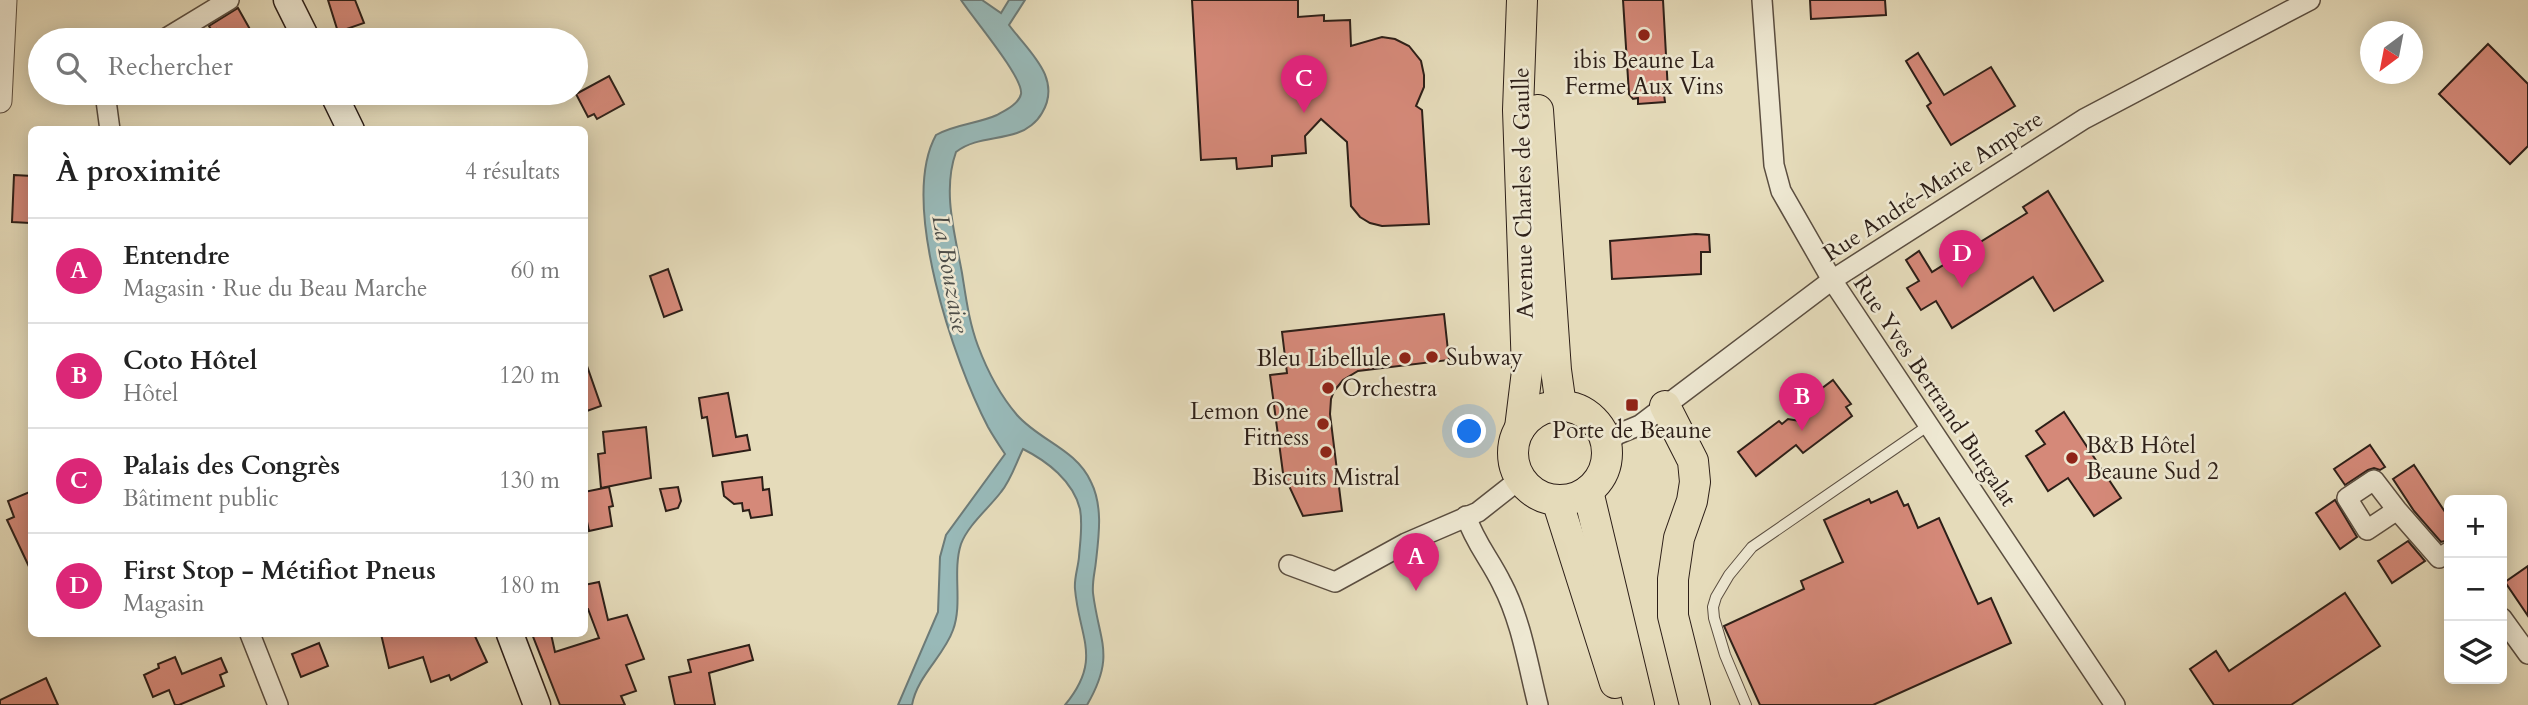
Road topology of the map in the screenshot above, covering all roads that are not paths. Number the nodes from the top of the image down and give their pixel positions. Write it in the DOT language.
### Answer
graph roads {
  1 [pos="5,0"];
  2 [pos="229,0"];
  3 [pos="287,0"];
  4 [pos="1522,0"];
  5 [pos="1541,0"];
  6 [pos="1762,0"];
  7 [pos="2310,0"];
  8 [pos="183,28"];
  9 [pos="301,28"];
  10 [pos="0,101"];
  11 [pos="107,105"];
  12 [pos="339,105"];
  13 [pos="109,126"];
  14 [pos="349,126"];
  15 [pos="1832,280"];
  16 [pos="1560,406"];
  17 [pos="1665,406"];
  18 [pos="1929,425"];
  19 [pos="1520,428"];
  20 [pos="1606,448"];
  21 [pos="1520,479"];
  22 [pos="1588,491"];
  23 [pos="1557,500"];
  24 [pos="2397,510"];
  25 [pos="1466,516"];
  26 [pos="2444,555"];
  27 [pos="1289,565"];
  28 [pos="2504,621"];
  29 [pos="251,637"];
  30 [pos="511,637"];
  31 [pos="2528,654"];
  32 [pos="278,705"];
  33 [pos="537,705"];
  34 [pos="1538,705"];
  35 [pos="1622,705"];
  36 [pos="1639,705"];
  37 [pos="1695,705"];
  38 [pos="1746,705"];
  39 [pos="2115,705"];
  1 -- 10 [label="street"];
  2 -- 8 [label="street"];
  3 -- 9 [label="main road"];
  4 -- 19 [label="main road, Avenue Charles de Gaulle"];
  5 -- 16 [label="main road, Avenue Charles de Gaulle"];
  6 -- 15 [label="street, Rue Yves Bertrand Burgalat"];
  7 -- 15 [label="street, Rue André-Marie Ampère"];
  11 -- 13 [label="street"];
  12 -- 14 [label="main road"];
  15 -- 17 [label="street, Rue André-Marie Ampère"];
  15 -- 18 [label="street, Rue Yves Bertrand Burgalat"];
  16 -- 19 [label="main road"];
  16 -- 20 [label="main road"];
  17 -- 20 [label="street, Rue André-Marie Ampère"];
  17 -- 37 [label="main road"];
  18 -- 38 [label="lane"];
  18 -- 39 [label="street, Rue Yves Bertrand Burgalat"];
  19 -- 21 [label="main road, Avenue Charles de Gaulle"];
  20 -- 22 [label="main road"];
  21 -- 23 [label="main road"];
  21 -- 25 [label="street"];
  22 -- 23 [label="main road"];
  22 -- 36 [label="main road"];
  23 -- 35 [label="main road"];
  24 -- 26 [label="street"];
  25 -- 27 [label="street"];
  25 -- 34 [label="street"];
  28 -- 31 [label="street"];
  29 -- 32 [label="street"];
  30 -- 33 [label="main road"];
}
